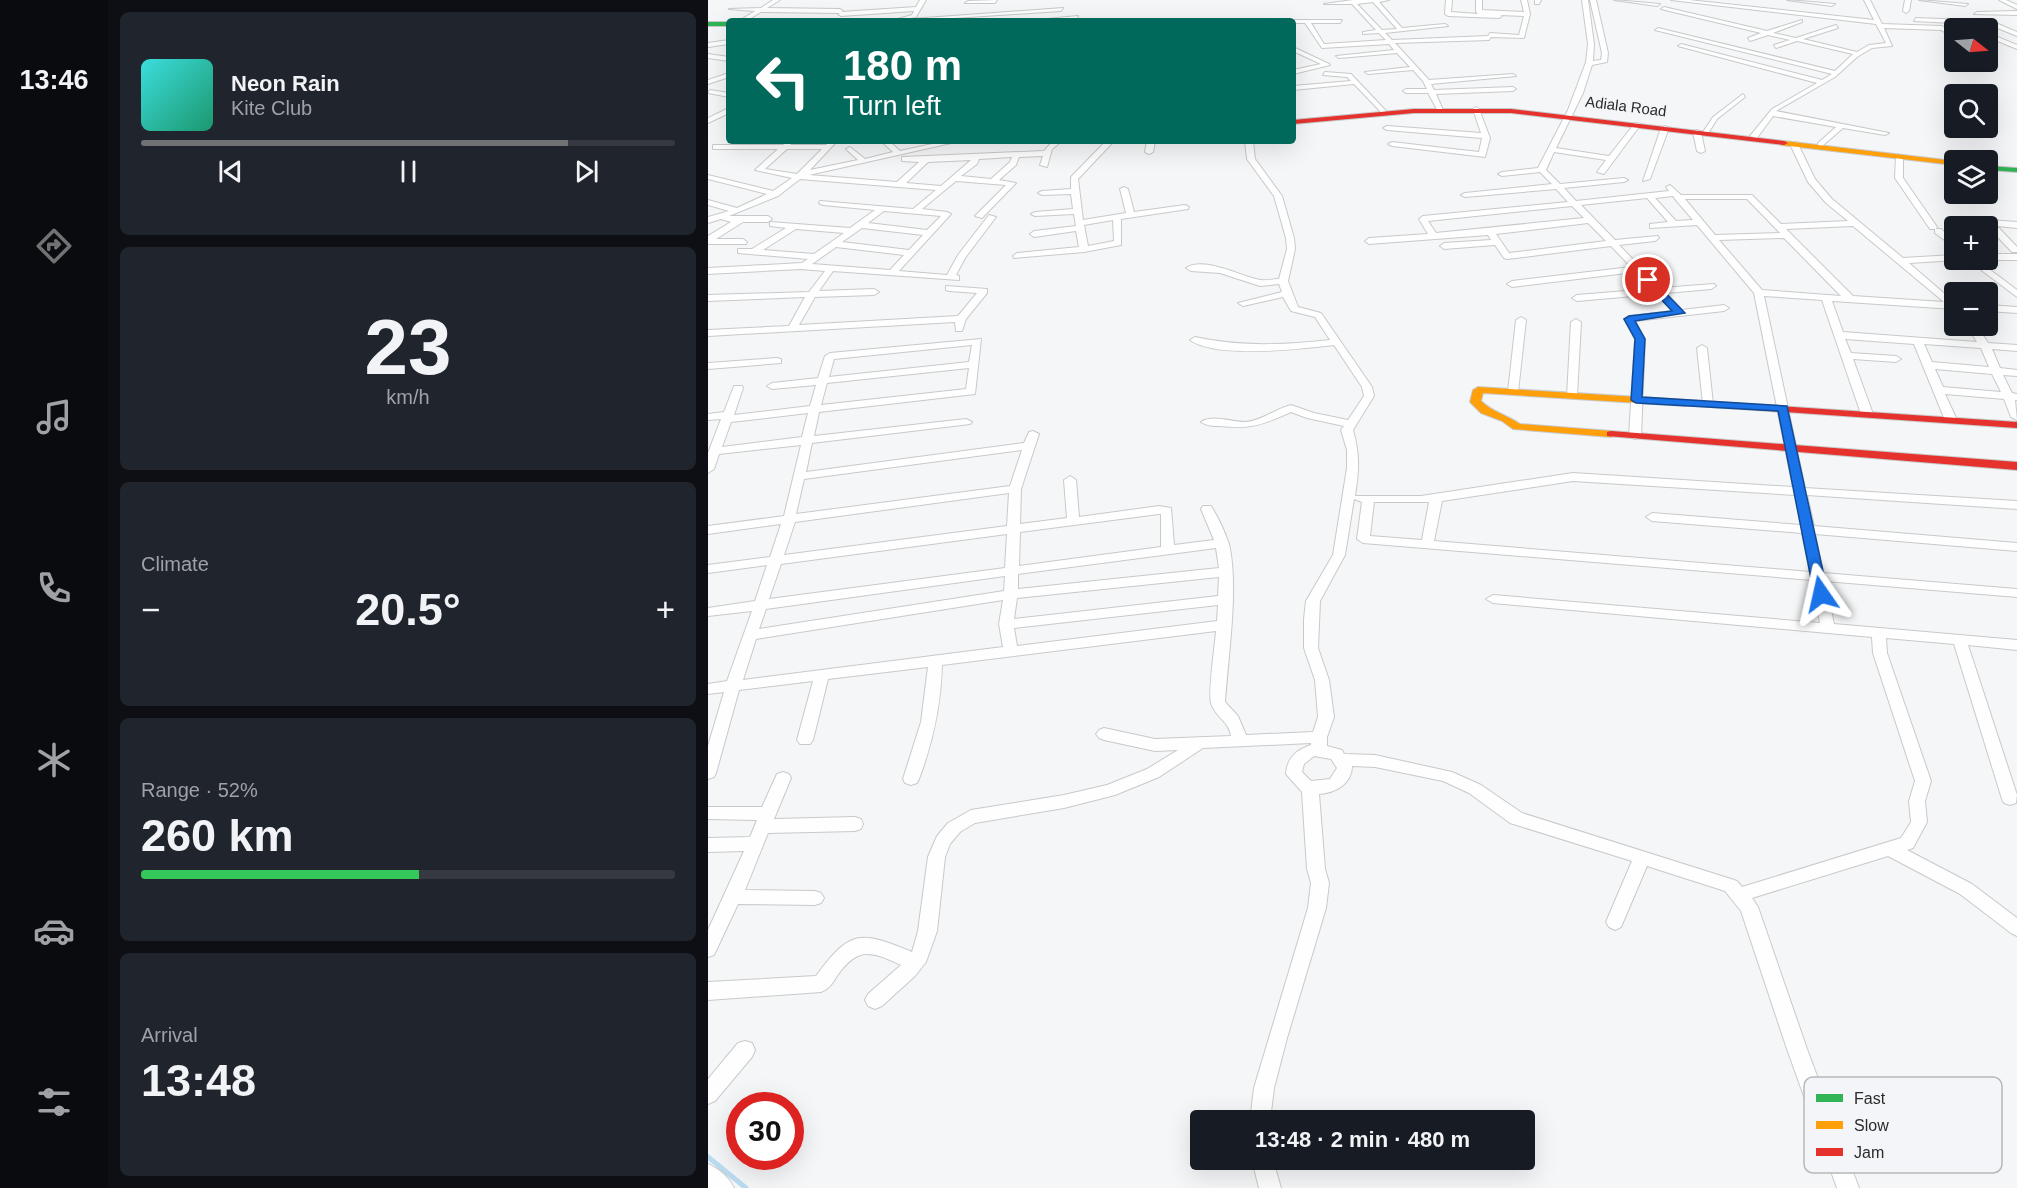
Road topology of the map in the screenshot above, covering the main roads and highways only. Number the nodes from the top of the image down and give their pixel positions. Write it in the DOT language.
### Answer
graph roads {
  1 [pos="708,25"];
  2 [pos="726,25"];
  3 [pos="1439,109"];
  4 [pos="1568,115"];
  5 [pos="1296,121"];
  6 [pos="1296,121"];
  7 [pos="1701,131"];
  8 [pos="1944,161"];
  9 [pos="1944,161"];
  10 [pos="1998,167"];
  11 [pos="2017,169"];
  12 [pos="2017,424"];
  13 [pos="2017,466"];
  1 -- 2 [label="main road"];
  3 -- 4 [label="main road, Adiala Road"];
  3 -- 4 [label="main road, Adiala Road"];
  3 -- 5 [label="main road, Adiala Road"];
  3 -- 6 [label="main road, Adiala Road"];
  4 -- 7 [label="main road, Adiala Road"];
  4 -- 7 [label="main road, Adiala Road"];
  7 -- 8 [label="main road, Adiala Road"];
  7 -- 9 [label="main road, Adiala Road"];
  10 -- 11 [label="main road"];
  12 -- 13 [label="main road"];
}
